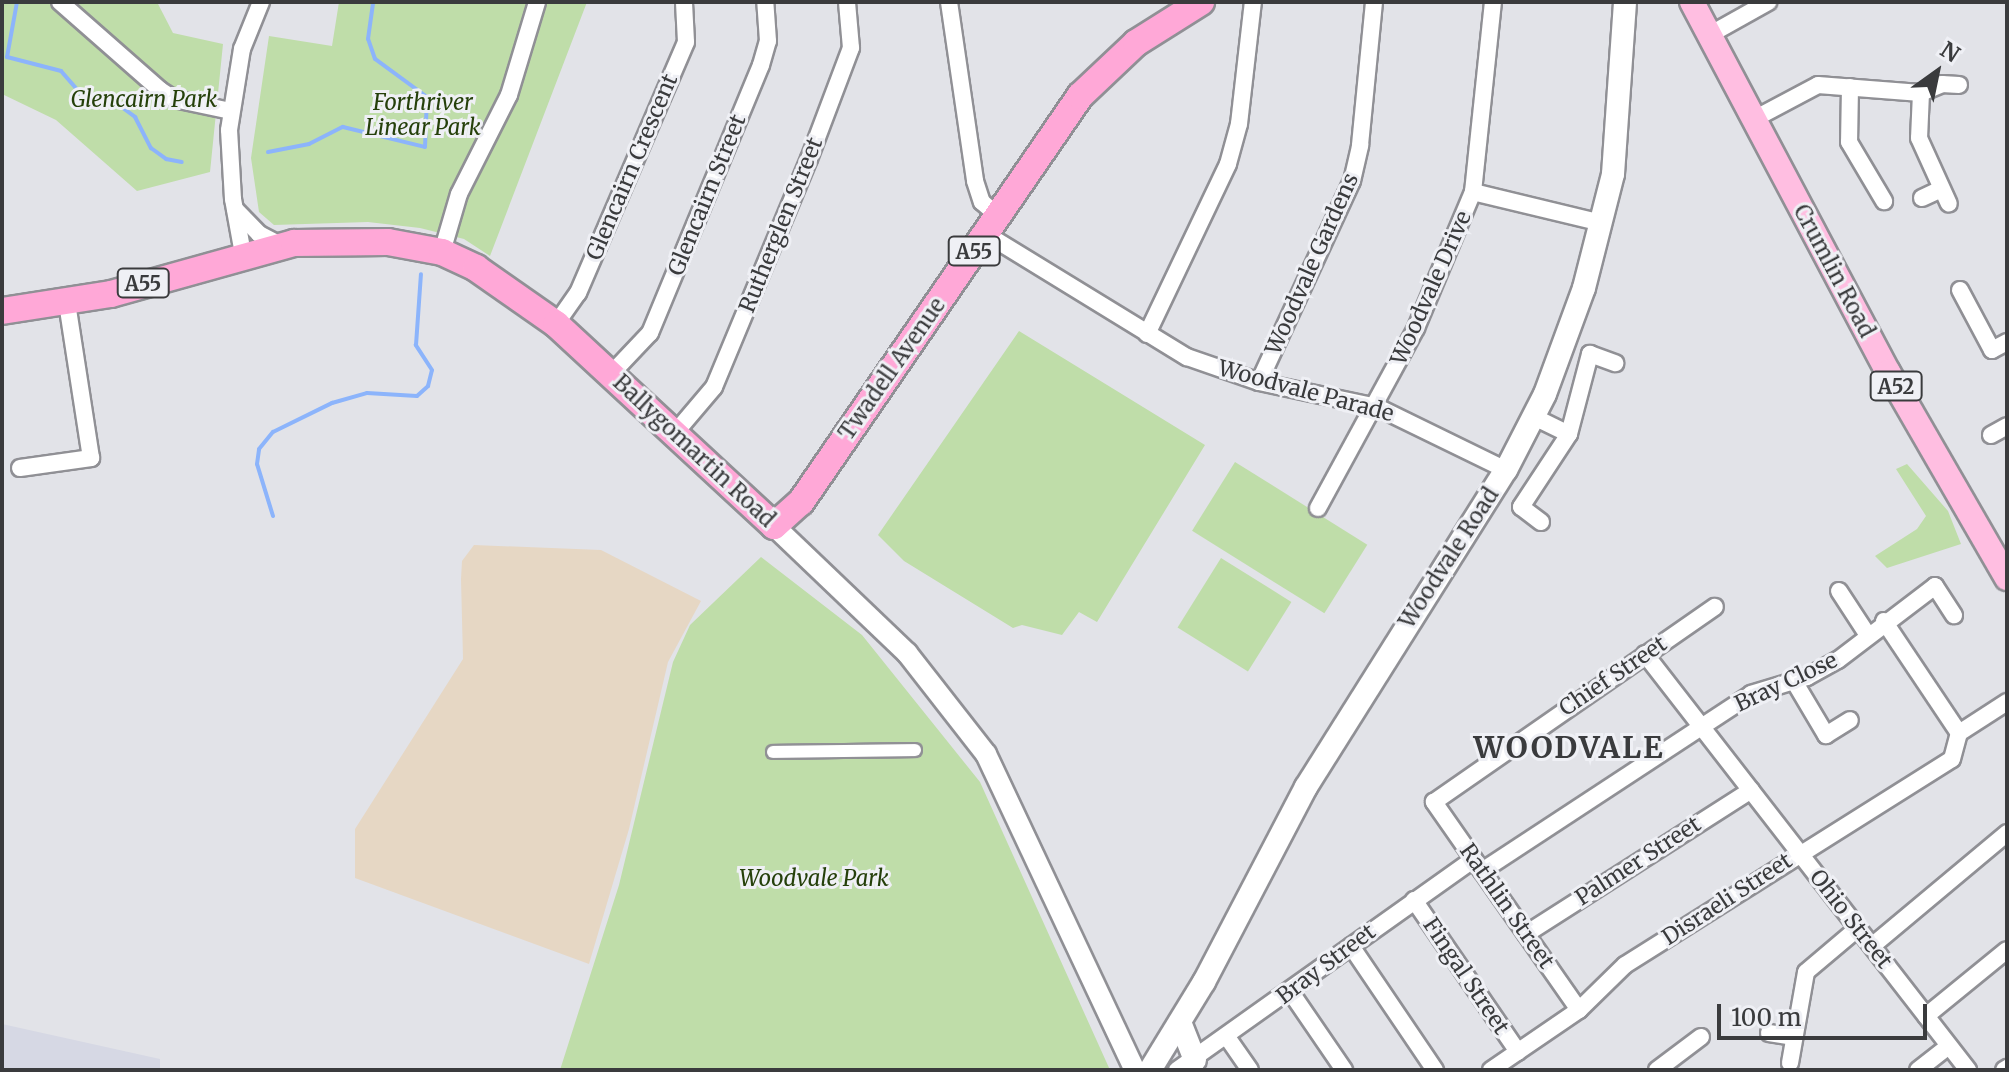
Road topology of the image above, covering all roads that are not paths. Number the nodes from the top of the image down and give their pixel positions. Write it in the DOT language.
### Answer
graph roads {
  1 [pos="60,2"];
  2 [pos="261,2"];
  3 [pos="537,2"];
  4 [pos="684,2"];
  5 [pos="765,2"];
  6 [pos="847,2"];
  7 [pos="949,2"];
  8 [pos="1201,2"];
  9 [pos="1253,2"];
  10 [pos="1374,2"];
  11 [pos="1493,2"];
  12 [pos="1625,2"];
  13 [pos="1692,2"];
  14 [pos="1768,2"];
  15 [pos="1709,35"];
  16 [pos="1959,85"];
  17 [pos="1850,87"];
  18 [pos="1924,91"];
  19 [pos="231,111"];
  20 [pos="1754,119"];
  21 [pos="1473,192"];
  22 [pos="1922,198"];
  23 [pos="1884,201"];
  24 [pos="235,209"];
  25 [pos="1602,223"];
  26 [pos="992,225"];
  27 [pos="283,246"];
  28 [pos="442,252"];
  29 [pos="243,254"];
  30 [pos="1960,290"];
  31 [pos="67,303"];
  32 [pos="2,311"];
  33 [pos="556,324"];
  34 [pos="1147,334"];
  35 [pos="2007,342"];
  36 [pos="1615,363"];
  37 [pos="612,373"];
  38 [pos="1259,382"];
  39 [pos="1377,407"];
  40 [pos="1534,417"];
  41 [pos="2007,426"];
  42 [pos="675,433"];
  43 [pos="1569,434"];
  44 [pos="1991,435"];
  45 [pos="20,468"];
  46 [pos="1506,470"];
  47 [pos="1318,508"];
  48 [pos="1541,522"];
  49 [pos="774,526"];
  50 [pos="2007,578"];
  51 [pos="1839,591"];
  52 [pos="1715,607"];
  53 [pos="1954,615"];
  54 [pos="1884,621"];
  55 [pos="1867,634"];
  56 [pos="1645,654"];
  57 [pos="1794,681"];
  58 [pos="2007,702"];
  59 [pos="1850,720"];
  60 [pos="1701,726"];
  61 [pos="1959,733"];
  62 [pos="915,750"];
  63 [pos="773,752"];
  64 [pos="1751,790"];
  65 [pos="1905,790"];
  66 [pos="1434,802"];
  67 [pos="1915,806"];
  68 [pos="2007,833"];
  69 [pos="1800,852"];
  70 [pos="1478,865"];
  71 [pos="1414,900"];
  72 [pos="1858,928"];
  73 [pos="1526,934"];
  74 [pos="1351,946"];
  75 [pos="1872,946"];
  76 [pos="2007,950"];
  77 [pos="1290,991"];
  78 [pos="1579,1010"];
  79 [pos="1926,1016"];
  80 [pos="1180,1022"];
  81 [pos="1769,1033"];
  82 [pos="1227,1037"];
  83 [pos="1701,1037"];
  84 [pos="1793,1037"];
  85 [pos="1949,1046"];
  86 [pos="1518,1052"];
  87 [pos="1681,1063"];
  88 [pos="1790,1063"];
  89 [pos="1186,1065"];
  90 [pos="1135,1070"];
  91 [pos="1150,1070"];
  92 [pos="1250,1070"];
  93 [pos="1344,1070"];
  94 [pos="1435,1070"];
  95 [pos="1491,1070"];
  96 [pos="1657,1070"];
  97 [pos="1918,1070"];
  98 [pos="1968,1070"];
  1 -- 19 [label="street"];
  2 -- 19 [label="street"];
  3 -- 28 [label="street"];
  4 -- 33 [label="street, Glencairn Crescent"];
  5 -- 37 [label="street, Glencairn Street"];
  6 -- 42 [label="street, Rutherglen Street"];
  7 -- 26 [label="street"];
  8 -- 26 [label="highway, Twadell Avenue / A55"];
  9 -- 34 [label="street"];
  10 -- 38 [label="street, Woodvale Gardens"];
  11 -- 21 [label="street, Woodvale Drive"];
  12 -- 25 [label="main road, Woodvale Road"];
  13 -- 15 [label="main road, Crumlin Road / A52"];
  14 -- 15 [label="street"];
  15 -- 20 [label="main road, Crumlin Road / A52"];
  16 -- 18 [label="street"];
  17 -- 18 [label="street"];
  17 -- 20 [label="street"];
  17 -- 23 [label="street"];
  18 -- 22 [label="street"];
  19 -- 24 [label="street"];
  20 -- 50 [label="main road, Crumlin Road / A52"];
  21 -- 25 [label="street"];
  21 -- 39 [label="street, Woodvale Drive"];
  24 -- 27 [label="street"];
  24 -- 29 [label="street"];
  25 -- 40 [label="main road, Woodvale Road"];
  26 -- 34 [label="street, Woodvale Parade"];
  26 -- 49 [label="highway, Twadell Avenue / A55"];
  27 -- 28 [label="highway, Ballygomartin Road / A55"];
  27 -- 29 [label="highway, Ballygomartin Road / A55"];
  28 -- 33 [label="highway, Ballygomartin Road / A55"];
  29 -- 31 [label="highway, Ballygomartin Road / A55"];
  30 -- 35 [label="street"];
  31 -- 32 [label="highway, Ballygomartin Road / A55"];
  31 -- 45 [label="street"];
  33 -- 37 [label="highway, Ballygomartin Road / A55"];
  34 -- 38 [label="street, Woodvale Parade"];
  36 -- 43 [label="street"];
  37 -- 42 [label="highway, Ballygomartin Road / A55"];
  38 -- 39 [label="street, Woodvale Parade"];
  39 -- 46 [label="street, Woodvale Parade"];
  39 -- 47 [label="street, Woodvale Drive"];
  40 -- 43 [label="street"];
  40 -- 46 [label="main road, Woodvale Road"];
  41 -- 44 [label="street"];
  42 -- 49 [label="highway, Ballygomartin Road / A55"];
  43 -- 48 [label="street"];
  46 -- 80 [label="main road, Woodvale Road"];
  49 -- 90 [label="street, Ballygomartin Road"];
  51 -- 55 [label="street"];
  52 -- 56 [label="street, Chief Street"];
  53 -- 54 [label="street, Bray Close"];
  54 -- 55 [label="street, Bray Close"];
  54 -- 61 [label="street"];
  55 -- 57 [label="street, Bray Close"];
  56 -- 60 [label="street, Ohio Street"];
  56 -- 66 [label="street, Chief Street"];
  57 -- 59 [label="street"];
  57 -- 60 [label="street, Bray Close"];
  58 -- 61 [label="street"];
  60 -- 64 [label="street, Ohio Street"];
  60 -- 70 [label="street, Bray Street"];
  61 -- 65 [label="street, Disraeli Street"];
  62 -- 63 [label="street"];
  64 -- 69 [label="street, Ohio Street"];
  64 -- 73 [label="street, Palmer Street"];
  65 -- 67 [label="street"];
  65 -- 69 [label="street, Disraeli Street"];
  66 -- 70 [label="street, Rathlin Street"];
  68 -- 75 [label="street"];
  69 -- 72 [label="street, Ohio Street"];
  69 -- 78 [label="street, Disraeli Street"];
  70 -- 71 [label="street, Bray Street"];
  70 -- 73 [label="street, Rathlin Street"];
  71 -- 74 [label="street, Bray Street"];
  71 -- 86 [label="street, Fingal Street"];
  72 -- 75 [label="street, Ohio Street"];
  72 -- 84 [label="street"];
  73 -- 78 [label="street, Rathlin Street"];
  74 -- 77 [label="street, Bray Street"];
  74 -- 94 [label="street"];
  75 -- 79 [label="street, Ohio Street"];
  76 -- 79 [label="street"];
  77 -- 82 [label="street, Bray Street"];
  77 -- 93 [label="street"];
  78 -- 86 [label="street, Disraeli Street"];
  79 -- 85 [label="street, Ohio Street"];
  80 -- 89 [label="main road"];
  80 -- 91 [label="main road, Woodvale Road"];
  81 -- 84 [label="street"];
  82 -- 89 [label="street, Bray Street"];
  82 -- 92 [label="street"];
  83 -- 87 [label="street"];
  84 -- 88 [label="street"];
  85 -- 97 [label="street"];
  85 -- 98 [label="street, Ohio Street"];
  86 -- 95 [label="street, Disraeli Street"];
  87 -- 96 [label="street"];
}
